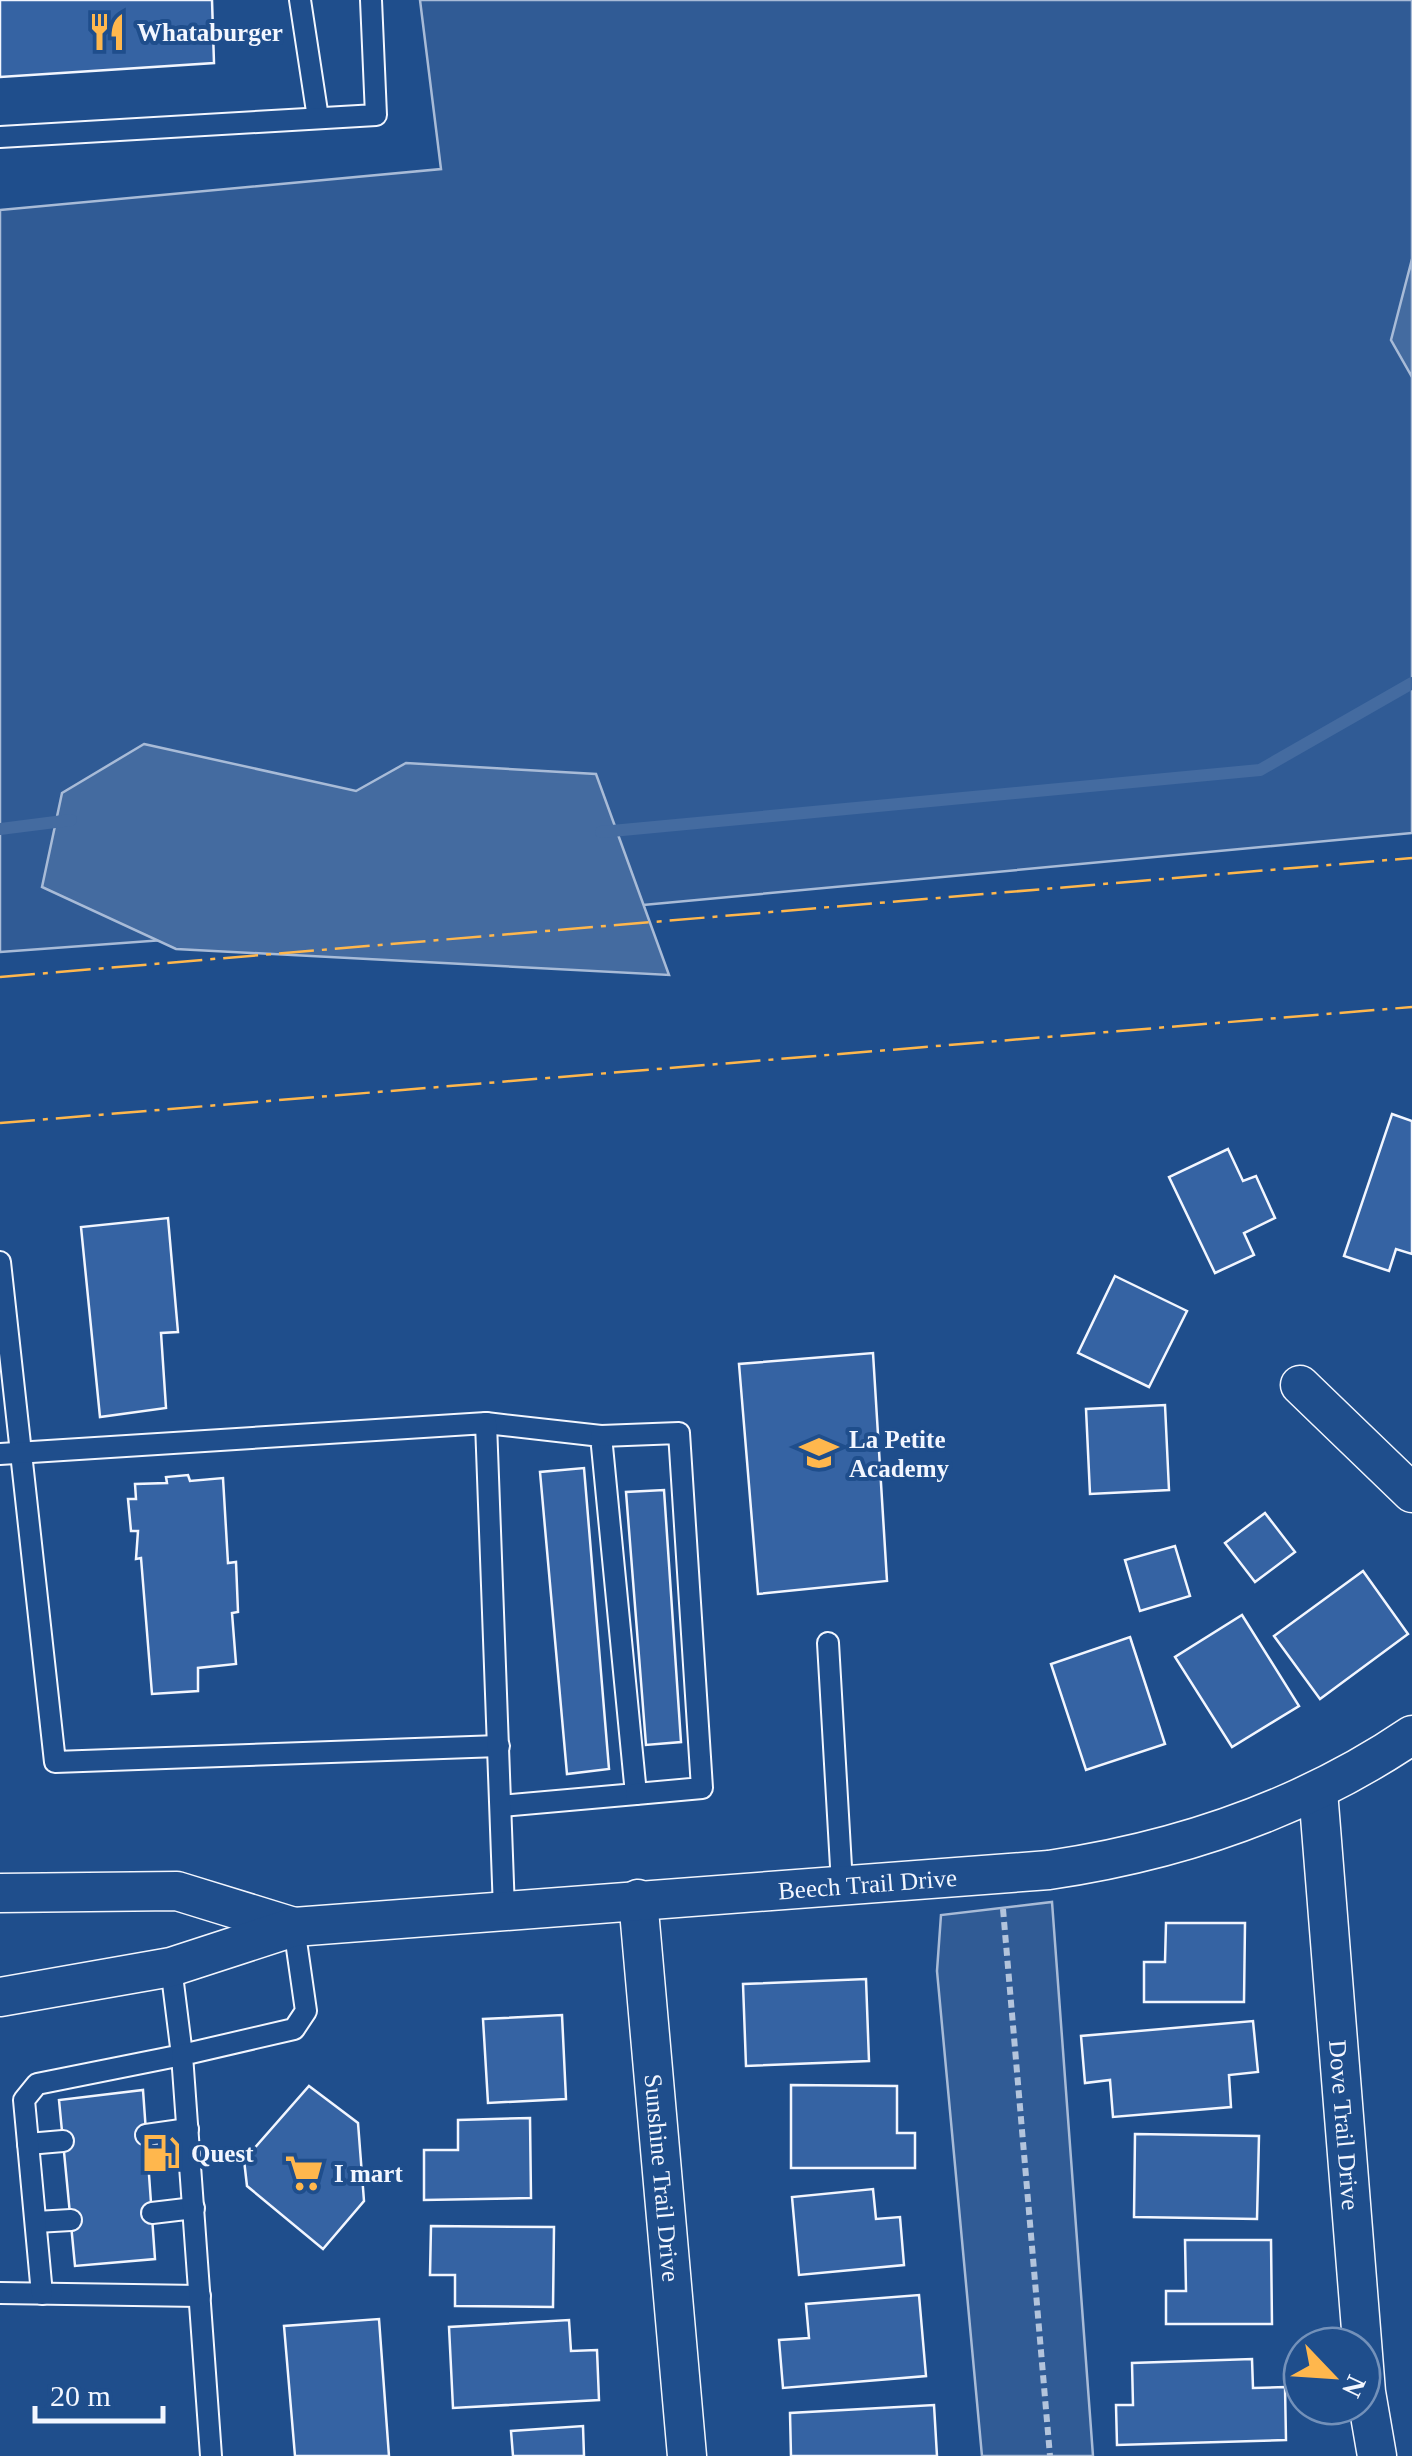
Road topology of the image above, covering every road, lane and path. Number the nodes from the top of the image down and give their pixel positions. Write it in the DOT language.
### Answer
graph roads {
  1 [pos="300,0"];
  2 [pos="371,0"];
  3 [pos="318,118"];
  4 [pos="0,137"];
  5 [pos="0,1262"];
  6 [pos="1300,1385"];
  7 [pos="486,1423"];
  8 [pos="602,1436"];
  9 [pos="10,1453"];
  10 [pos="1412,1494"];
  11 [pos="828,1643"];
  12 [pos="1412,1736"];
  13 [pos="498,1746"];
  14 [pos="1318,1791"];
  15 [pos="636,1794"];
  16 [pos="501,1806"];
  17 [pos="1000,1874"];
  18 [pos="842,1884"];
  19 [pos="0,1893"];
  20 [pos="638,1899"];
  21 [pos="504,1910"];
  22 [pos="294,1928"];
  23 [pos="171,1967"];
  24 [pos="0,1996"];
  25 [pos="182,2054"];
  26 [pos="188,2129"];
  27 [pos="146,2135"];
  28 [pos="62,2141"];
  29 [pos="28,2144"];
  30 [pos="194,2208"];
  31 [pos="152,2214"];
  32 [pos="70,2220"];
  33 [pos="36,2222"];
  34 [pos="0,2294"];
  35 [pos="42,2294"];
  36 [pos="200,2296"];
  37 [pos="211,2456"];
  38 [pos="687,2456"];
  39 [pos="1050,2456"];
  40 [pos="1377,2456"];
  1 -- 3 [label="lane"];
  2 -- 3 [label="lane"];
  3 -- 4 [label="lane"];
  5 -- 9 [label="lane"];
  6 -- 10 [label="street"];
  7 -- 8 [label="lane"];
  7 -- 9 [label="lane"];
  7 -- 13 [label="lane"];
  8 -- 15 [label="lane"];
  8 -- 15 [label="lane"];
  9 -- 13 [label="lane"];
  11 -- 18 [label="lane"];
  12 -- 14 [label="street, Beech Trail Drive"];
  13 -- 16 [label="lane"];
  14 -- 17 [label="street, Beech Trail Drive"];
  14 -- 40 [label="street, Dove Trail Drive"];
  15 -- 16 [label="lane"];
  16 -- 21 [label="lane"];
  17 -- 18 [label="street, Beech Trail Drive"];
  17 -- 39 [label="path"];
  18 -- 20 [label="street, Beech Trail Drive"];
  19 -- 22 [label="street, Beech Trail Drive"];
  20 -- 21 [label="street, Beech Trail Drive"];
  20 -- 38 [label="street, Sunshine Trail Drive"];
  21 -- 22 [label="street, Beech Trail Drive"];
  22 -- 23 [label="street, Beech Trail Drive"];
  22 -- 25 [label="lane"];
  23 -- 24 [label="street, Beech Trail Drive"];
  23 -- 25 [label="lane"];
  25 -- 26 [label="lane"];
  25 -- 29 [label="lane"];
  26 -- 27 [label="lane"];
  26 -- 30 [label="lane"];
  28 -- 29 [label="lane"];
  29 -- 33 [label="lane"];
  30 -- 31 [label="lane"];
  30 -- 36 [label="lane"];
  32 -- 33 [label="lane"];
  33 -- 35 [label="lane"];
  34 -- 35 [label="lane"];
  35 -- 36 [label="lane"];
  36 -- 37 [label="lane"];
}
